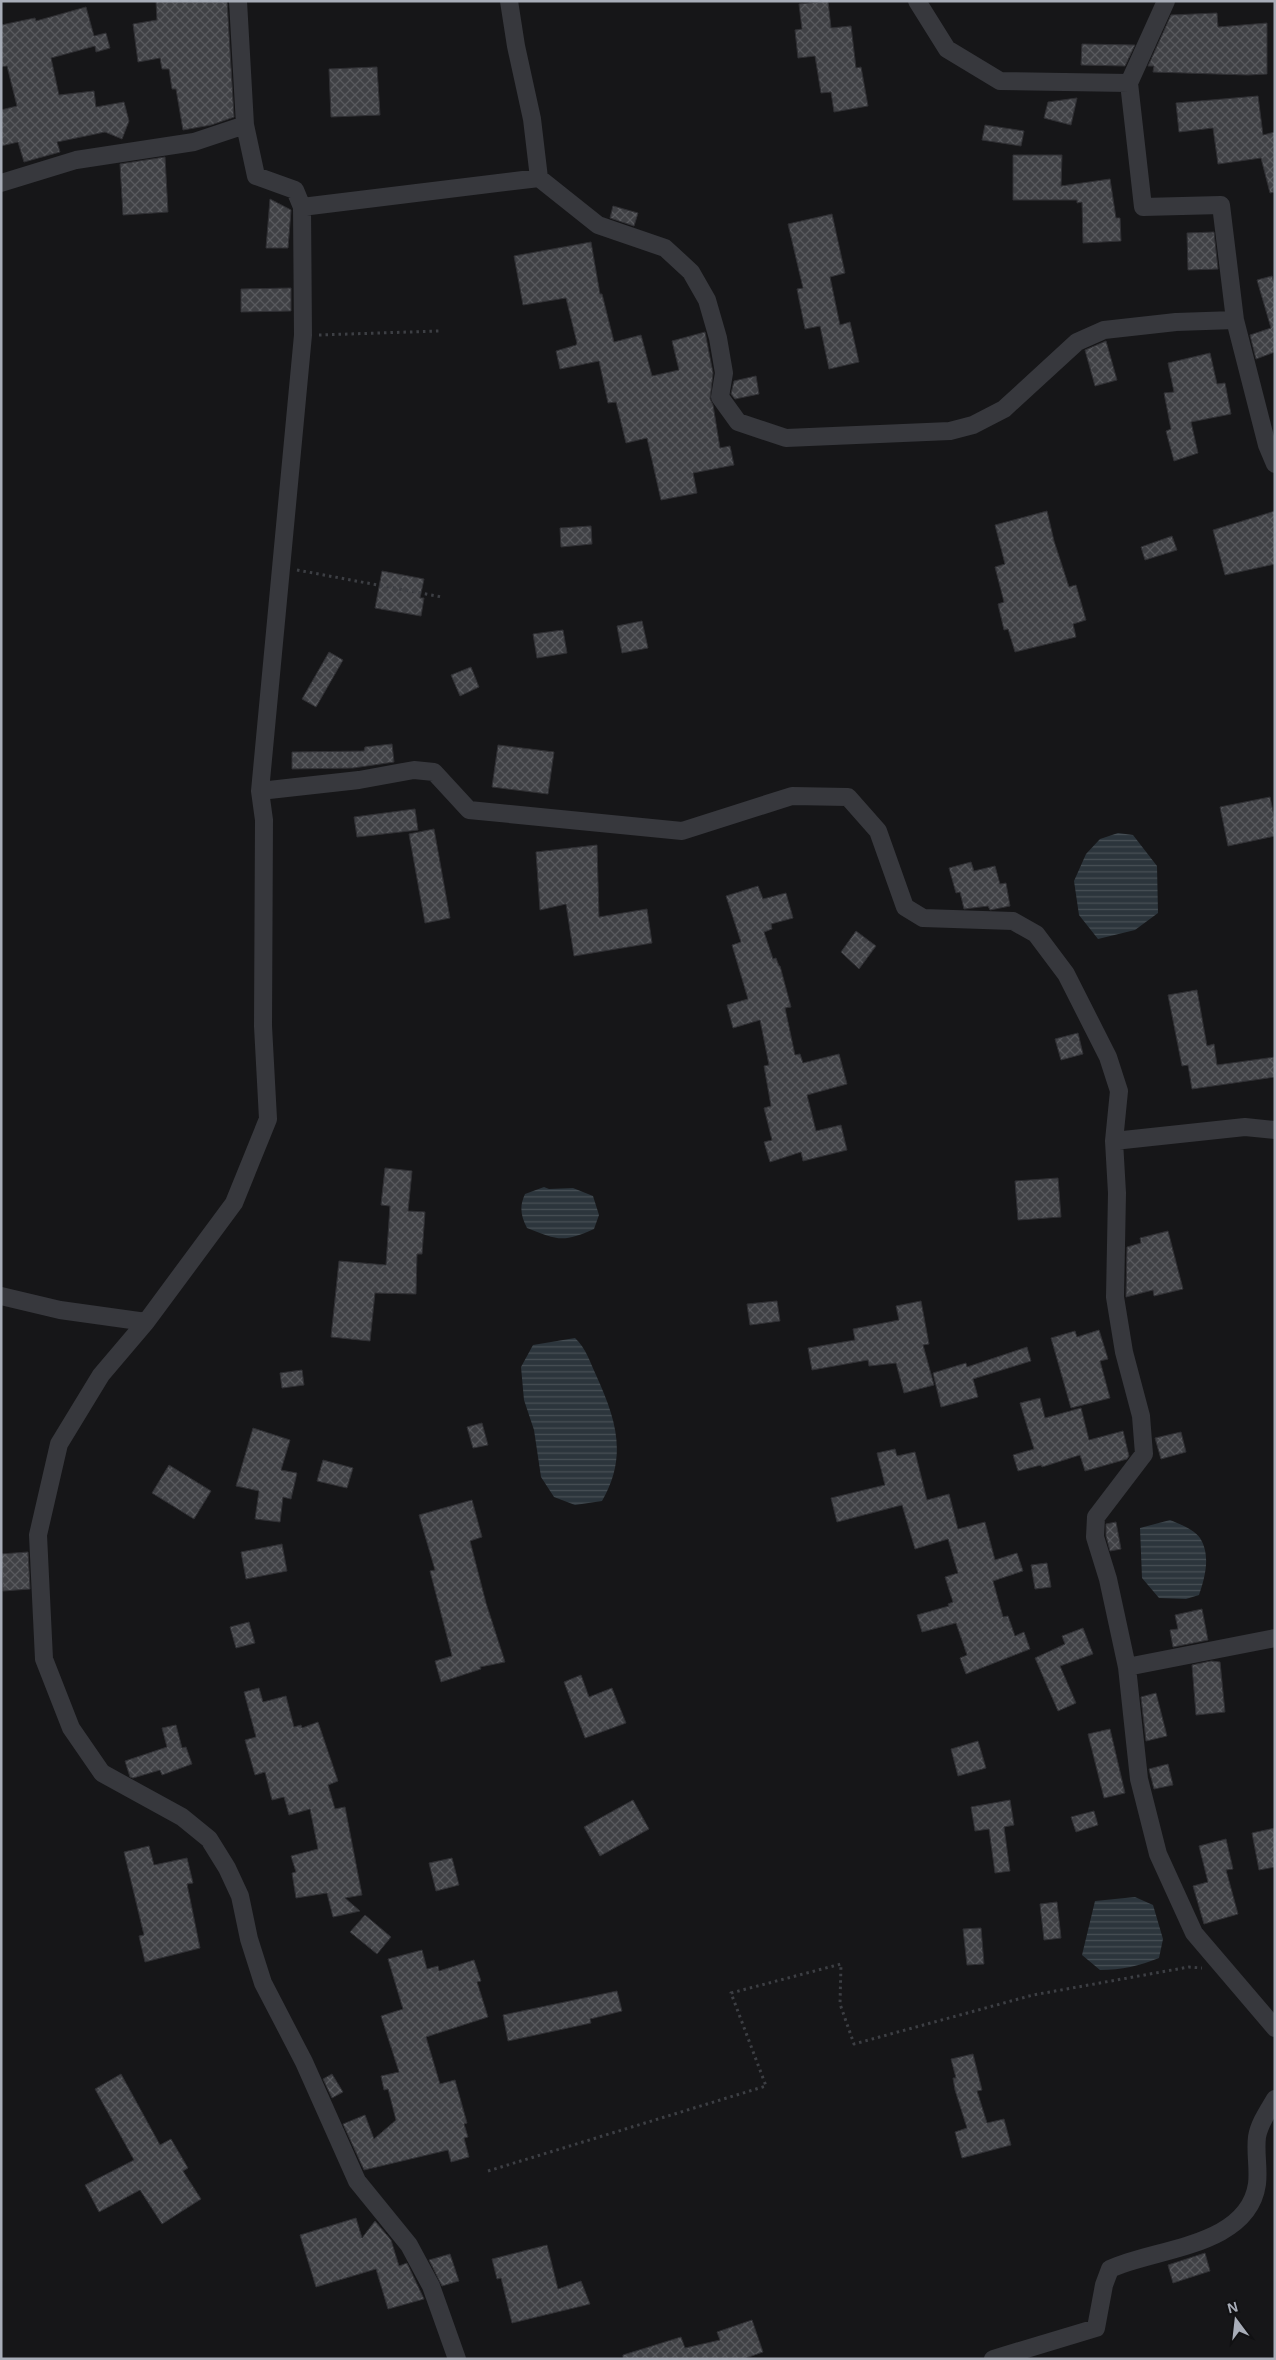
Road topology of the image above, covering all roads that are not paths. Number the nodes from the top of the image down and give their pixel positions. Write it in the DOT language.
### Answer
graph roads {
  1 [pos="238,1"];
  2 [pos="509,1"];
  3 [pos="917,1"];
  4 [pos="1166,1"];
  5 [pos="1129,83"];
  6 [pos="245,125"];
  7 [pos="539,178"];
  8 [pos="1,183"];
  9 [pos="302,207"];
  10 [pos="1235,320"];
  11 [pos="1275,464"];
  12 [pos="260,791"];
  13 [pos="1275,1130"];
  14 [pos="1114,1141"];
  15 [pos="1,1296"];
  16 [pos="146,1322"];
  17 [pos="1275,1638"];
  18 [pos="1127,1667"];
  19 [pos="1275,2028"];
  20 [pos="1275,2100"];
  21 [pos="457,2359"];
  22 [pos="993,2359"];
  1 -- 6 [label="street"];
  2 -- 7 [label="street"];
  3 -- 5 [label="street"];
  4 -- 5 [label="street"];
  5 -- 10 [label="street"];
  6 -- 8 [label="street"];
  6 -- 9 [label="street"];
  7 -- 9 [label="street"];
  7 -- 10 [label="street"];
  9 -- 12 [label="street"];
  10 -- 11 [label="street"];
  12 -- 14 [label="street"];
  12 -- 16 [label="street"];
  13 -- 14 [label="street"];
  14 -- 18 [label="street"];
  15 -- 16 [label="street"];
  16 -- 21 [label="street"];
  17 -- 18 [label="street"];
  18 -- 19 [label="street"];
  20 -- 22 [label="street"];
}
